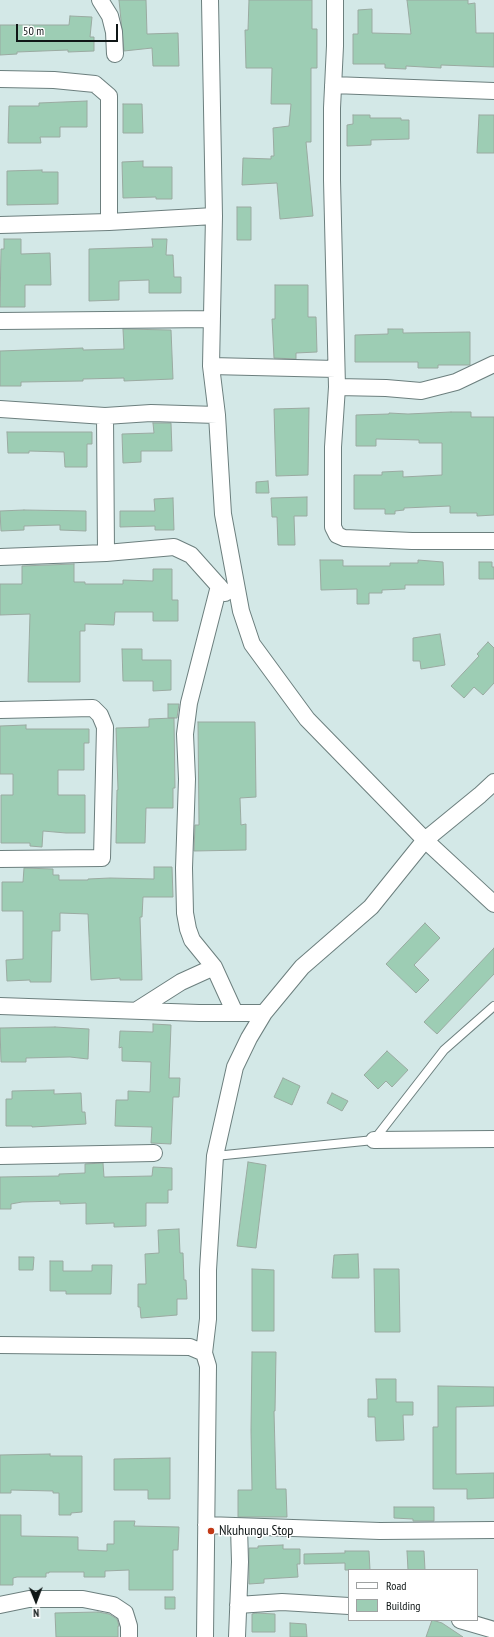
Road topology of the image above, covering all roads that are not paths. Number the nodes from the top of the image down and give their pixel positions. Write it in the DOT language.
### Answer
graph roads {
  1 [pos="100,0"];
  2 [pos="210,0"];
  3 [pos="335,0"];
  4 [pos="115,54"];
  5 [pos="0,79"];
  6 [pos="333,85"];
  7 [pos="494,91"];
  8 [pos="214,216"];
  9 [pos="109,222"];
  10 [pos="0,225"];
  11 [pos="212,319"];
  12 [pos="0,321"];
  13 [pos="494,364"];
  14 [pos="211,366"];
  15 [pos="336,369"];
  16 [pos="337,387"];
  17 [pos="0,409"];
  18 [pos="217,415"];
  19 [pos="105,416"];
  20 [pos="494,541"];
  21 [pos="106,552"];
  22 [pos="0,557"];
  23 [pos="219,586"];
  24 [pos="241,611"];
  25 [pos="0,710"];
  26 [pos="494,782"];
  27 [pos="425,840"];
  28 [pos="0,859"];
  29 [pos="494,904"];
  30 [pos="214,967"];
  31 [pos="0,1006"];
  32 [pos="494,1006"];
  33 [pos="137,1010"];
  34 [pos="235,1012"];
  35 [pos="264,1013"];
  36 [pos="374,1140"];
  37 [pos="494,1140"];
  38 [pos="154,1153"];
  39 [pos="0,1156"];
  40 [pos="215,1156"];
  41 [pos="0,1345"];
  42 [pos="204,1353"];
  43 [pos="206,1525"];
  44 [pos="239,1527"];
  45 [pos="494,1530"];
  46 [pos="0,1605"];
  47 [pos="238,1605"];
  48 [pos="348,1606"];
  49 [pos="463,1621"];
  50 [pos="494,1630"];
  51 [pos="129,1637"];
  52 [pos="205,1637"];
  53 [pos="237,1637"];
  1 -- 4 [label="street"];
  2 -- 8 [label="street"];
  3 -- 6 [label="street"];
  5 -- 9 [label="street"];
  6 -- 7 [label="street"];
  6 -- 15 [label="street"];
  8 -- 9 [label="street"];
  8 -- 11 [label="street"];
  9 -- 10 [label="street"];
  11 -- 12 [label="street"];
  11 -- 14 [label="street"];
  13 -- 16 [label="street"];
  14 -- 15 [label="street"];
  14 -- 18 [label="street"];
  15 -- 16 [label="street"];
  16 -- 20 [label="street"];
  17 -- 19 [label="street"];
  18 -- 19 [label="street"];
  18 -- 24 [label="street"];
  19 -- 21 [label="street"];
  21 -- 22 [label="street"];
  21 -- 23 [label="street"];
  23 -- 24 [label="street"];
  23 -- 30 [label="street"];
  24 -- 27 [label="street"];
  25 -- 28 [label="street"];
  26 -- 27 [label="street"];
  27 -- 29 [label="street"];
  27 -- 35 [label="street"];
  30 -- 33 [label="street"];
  30 -- 34 [label="street"];
  31 -- 33 [label="street"];
  32 -- 36 [label="lane"];
  33 -- 34 [label="street"];
  34 -- 35 [label="street"];
  35 -- 40 [label="street"];
  36 -- 37 [label="street"];
  36 -- 40 [label="lane"];
  38 -- 39 [label="street"];
  40 -- 42 [label="street"];
  41 -- 42 [label="street"];
  42 -- 43 [label="street"];
  43 -- 44 [label="street"];
  43 -- 52 [label="street"];
  44 -- 45 [label="street"];
  44 -- 47 [label="street"];
  46 -- 51 [label="street"];
  47 -- 48 [label="street"];
  47 -- 53 [label="street"];
  49 -- 50 [label="street"];
}
